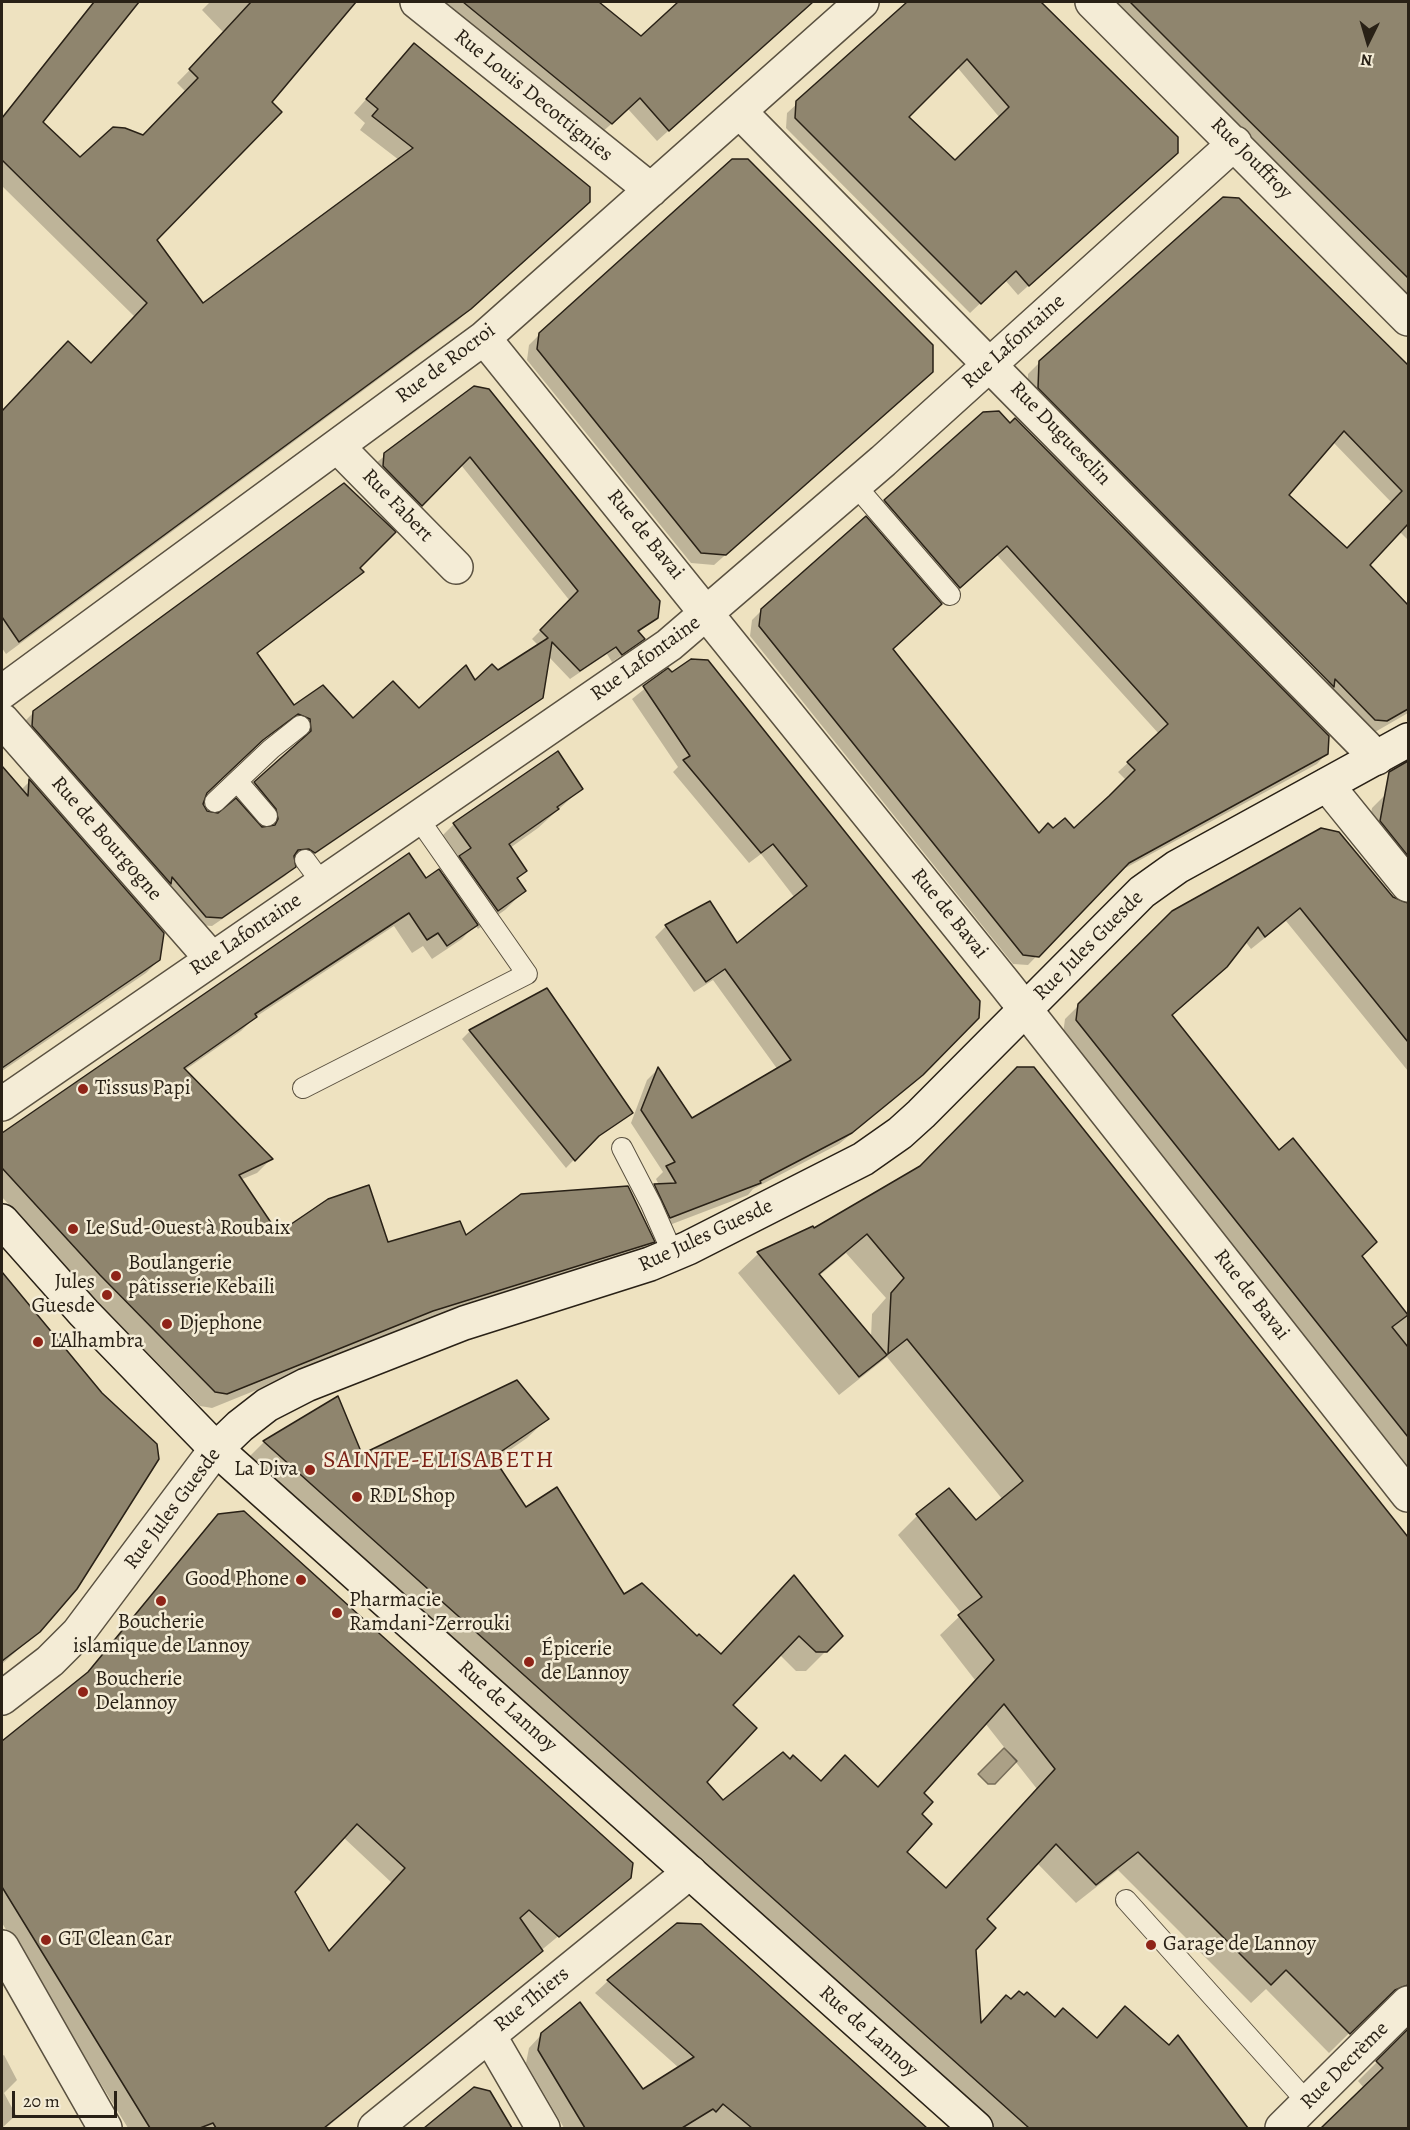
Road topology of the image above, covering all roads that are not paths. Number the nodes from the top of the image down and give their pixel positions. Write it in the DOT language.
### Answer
graph roads {
  1 [pos="417,2"];
  2 [pos="862,2"];
  3 [pos="1092,2"];
  4 [pos="740,112"];
  5 [pos="1235,143"];
  6 [pos="651,190"];
  7 [pos="1408,319"];
  8 [pos="484,338"];
  9 [pos="990,363"];
  10 [pos="337,446"];
  11 [pos="855,485"];
  12 [pos="456,567"];
  13 [pos="950,595"];
  14 [pos="709,613"];
  15 [pos="4,685"];
  16 [pos="2,720"];
  17 [pos="300,726"];
  18 [pos="1408,740"];
  19 [pos="1377,758"];
  20 [pos="237,781"];
  21 [pos="1327,785"];
  22 [pos="215,802"];
  23 [pos="267,816"];
  24 [pos="418,818"];
  25 [pos="1408,885"];
  26 [pos="211,958"];
  27 [pos="1026,1010"];
  28 [pos="303,1088"];
  29 [pos="2,1104"];
  30 [pos="622,1148"];
  31 [pos="2,1221"];
  32 [pos="673,1254"];
  33 [pos="216,1449"];
  34 [pos="1408,1495"];
  35 [pos="2,1698"];
  36 [pos="690,1872"];
  37 [pos="1126,1900"];
  38 [pos="2,1947"];
  39 [pos="1408,2003"];
  40 [pos="489,2036"];
  41 [pos="1308,2103"];
  42 [pos="105,2128"];
  43 [pos="375,2128"];
  44 [pos="543,2128"];
  45 [pos="976,2128"];
  46 [pos="1282,2128"];
  1 -- 6 [label="street, Rue Louis Decottignies"];
  2 -- 4 [label="street, Rue de Rocroi"];
  3 -- 5 [label="street, Rue Jouffroy"];
  4 -- 6 [label="street, Rue de Rocroi"];
  4 -- 9 [label="street, Rue Duguesclin"];
  5 -- 7 [label="street, Rue Jouffroy"];
  5 -- 9 [label="street, Rue Lafontaine"];
  6 -- 8 [label="street, Rue de Rocroi"];
  8 -- 10 [label="street, Rue de Rocroi"];
  8 -- 14 [label="street, Rue de Bavai"];
  9 -- 11 [label="street, Rue Lafontaine"];
  9 -- 19 [label="street, Rue Duguesclin"];
  10 -- 12 [label="street, Rue Fabert"];
  10 -- 15 [label="street, Rue de Rocroi"];
  11 -- 13 [label="lane"];
  11 -- 14 [label="street, Rue Lafontaine"];
  14 -- 24 [label="street, Rue Lafontaine"];
  14 -- 27 [label="street, Rue de Bavai"];
  16 -- 26 [label="street, Rue de Bourgogne"];
  17 -- 20 [label="lane"];
  18 -- 19 [label="street, Rue Jules Guesde"];
  19 -- 21 [label="street, Rue Jules Guesde"];
  20 -- 22 [label="lane"];
  20 -- 23 [label="lane"];
  21 -- 25 [label="street"];
  21 -- 27 [label="street, Rue Jules Guesde"];
  24 -- 26 [label="street, Rue Lafontaine"];
  24 -- 28 [label="lane"];
  26 -- 29 [label="street, Rue Lafontaine"];
  27 -- 32 [label="street, Rue Jules Guesde"];
  27 -- 34 [label="street, Rue de Bavai"];
  30 -- 32 [label="lane"];
  31 -- 33 [label="street, Rue de Lannoy"];
  32 -- 33 [label="street, Rue Jules Guesde"];
  33 -- 35 [label="street, Rue Jules Guesde"];
  33 -- 36 [label="street, Rue de Lannoy"];
  36 -- 40 [label="street, Rue Thiers"];
  36 -- 45 [label="street, Rue de Lannoy"];
  37 -- 41 [label="lane"];
  38 -- 42 [label="street"];
  39 -- 41 [label="street, Rue Decrème"];
  40 -- 43 [label="street, Rue Thiers"];
  40 -- 44 [label="street"];
  41 -- 46 [label="street, Rue Decrème"];
}
